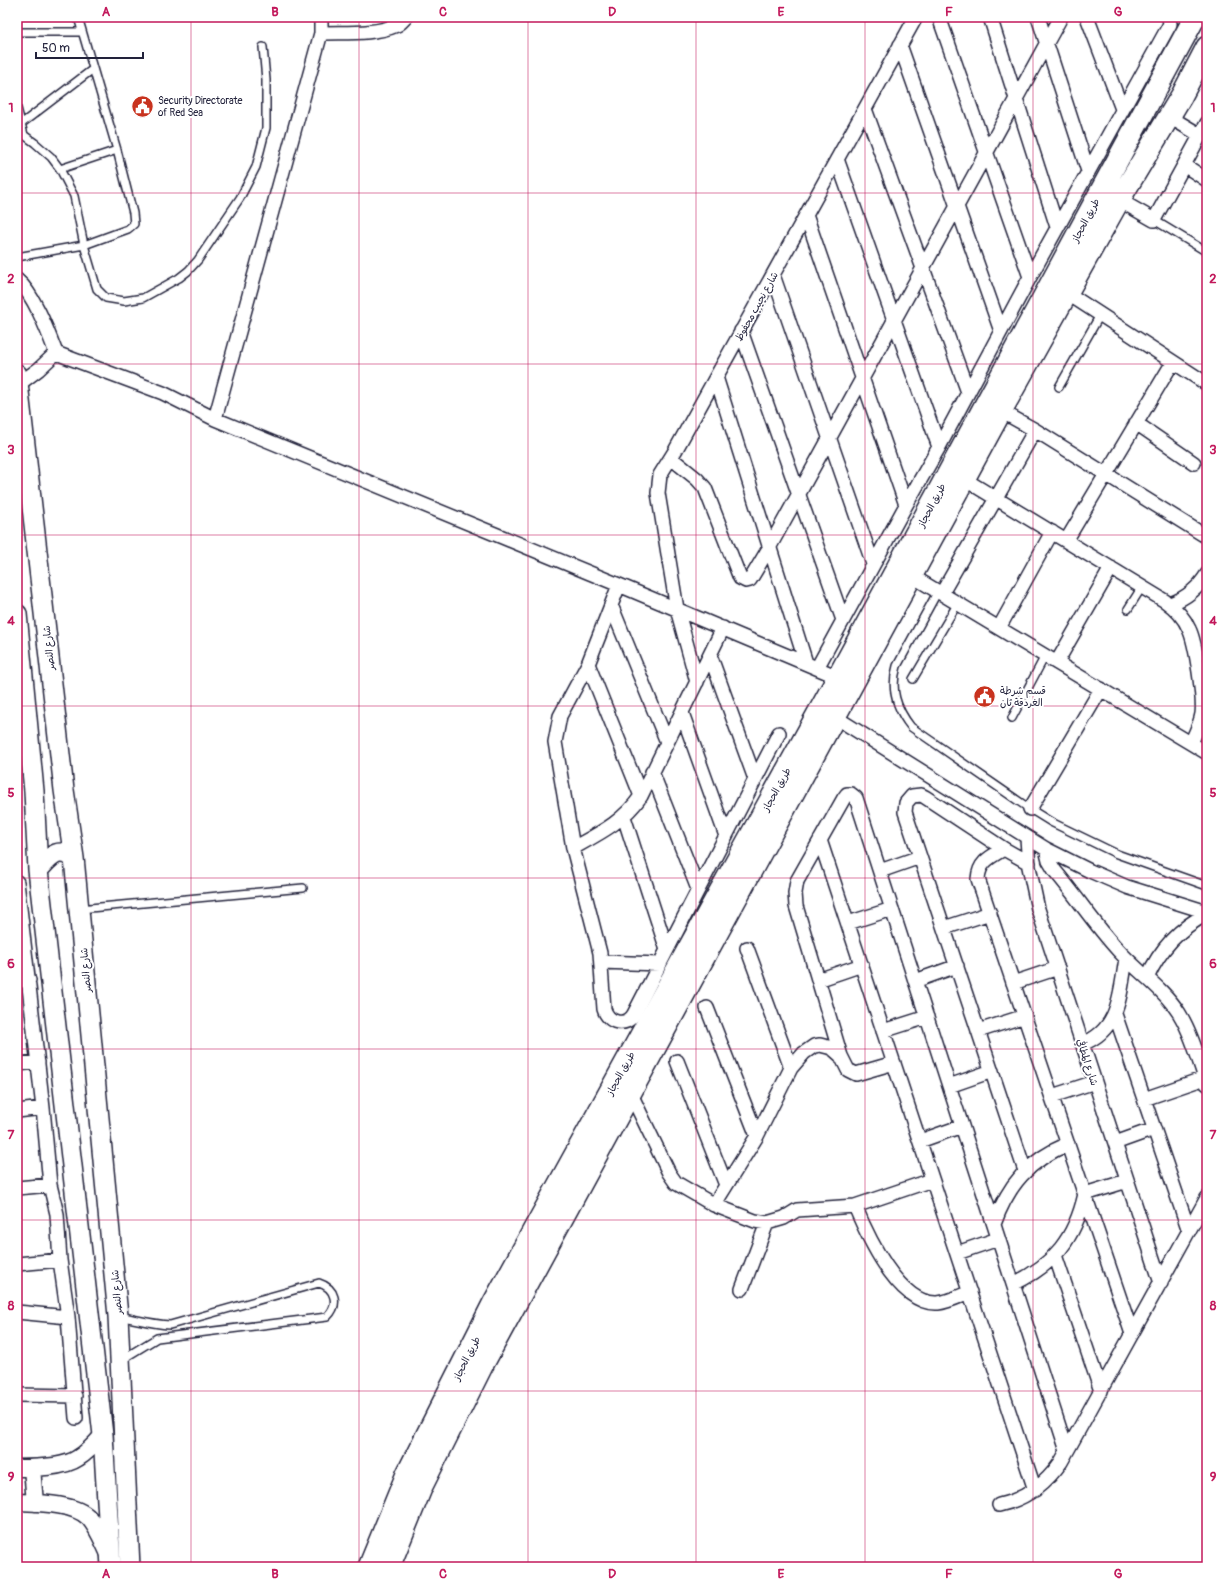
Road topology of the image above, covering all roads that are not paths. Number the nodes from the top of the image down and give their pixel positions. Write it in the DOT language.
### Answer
graph roads {
  1 [pos="78,17"];
  2 [pos="322,17"];
  3 [pos="406,17"];
  4 [pos="916,17"];
  5 [pos="939,17"];
  6 [pos="990,17"];
  7 [pos="1038,17"];
  8 [pos="1060,17"];
  9 [pos="1087,17"];
  10 [pos="1169,17"];
  11 [pos="1195,17"];
  12 [pos="17,32"];
  13 [pos="82,32"];
  14 [pos="321,33"];
  15 [pos="1046,44"];
  16 [pos="900,45"];
  17 [pos="263,47"];
  18 [pos="1207,47"];
  19 [pos="93,69"];
  20 [pos="1157,87"];
  21 [pos="1182,95"];
  22 [pos="1015,99"];
  23 [pos="17,108"];
  24 [pos="865,109"];
  25 [pos="1122,109"];
  26 [pos="1168,116"];
  27 [pos="1207,123"];
  28 [pos="21,124"];
  29 [pos="1200,135"];
  30 [pos="20,136"];
  31 [pos="1127,143"];
  32 [pos="117,150"];
  33 [pos="986,152"];
  34 [pos="1148,153"];
  35 [pos="837,160"];
  36 [pos="1184,165"];
  37 [pos="60,169"];
  38 [pos="1088,170"];
  39 [pos="1207,180"];
  40 [pos="1119,200"];
  41 [pos="957,205"];
  42 [pos="806,215"];
  43 [pos="1154,220"];
  44 [pos="1057,227"];
  45 [pos="84,245"];
  46 [pos="1207,252"];
  47 [pos="17,257"];
  48 [pos="923,267"];
  49 [pos="773,275"];
  50 [pos="1030,277"];
  51 [pos="17,280"];
  52 [pos="1067,293"];
  53 [pos="1100,314"];
  54 [pos="894,321"];
  55 [pos="1001,331"];
  56 [pos="741,332"];
  57 [pos="56,352"];
  58 [pos="1173,362"];
  59 [pos="716,377"];
  60 [pos="863,378"];
  61 [pos="18,379"];
  62 [pos="1207,384"];
  63 [pos="1059,388"];
  64 [pos="968,392"];
  65 [pos="1001,411"];
  66 [pos="215,419"];
  67 [pos="1136,423"];
  68 [pos="1035,430"];
  69 [pos="830,438"];
  70 [pos="939,447"];
  71 [pos="671,458"];
  72 [pos="1194,463"];
  73 [pos="1106,474"];
  74 [pos="964,479"];
  75 [pos="799,494"];
  76 [pos="996,499"];
  77 [pos="906,505"];
  78 [pos="1052,532"];
  79 [pos="1207,538"];
  80 [pos="1066,540"];
  81 [pos="770,548"];
  82 [pos="873,564"];
  83 [pos="1111,568"];
  84 [pos="1207,574"];
  85 [pos="912,576"];
  86 [pos="619,585"];
  87 [pos="1142,586"];
  88 [pos="940,592"];
  89 [pos="958,603"];
  90 [pos="1170,604"];
  91 [pos="611,605"];
  92 [pos="677,609"];
  93 [pos="1128,609"];
  94 [pos="17,614"];
  95 [pos="842,620"];
  96 [pos="723,628"];
  97 [pos="999,628"];
  98 [pos="19,647"];
  99 [pos="710,655"];
  100 [pos="1051,659"];
  101 [pos="588,664"];
  102 [pos="811,666"];
  103 [pos="838,677"];
  104 [pos="913,679"];
  105 [pos="697,682"];
  106 [pos="1101,689"];
  107 [pos="682,713"];
  108 [pos="835,717"];
  109 [pos="1012,718"];
  110 [pos="779,733"];
  111 [pos="667,742"];
  112 [pos="1191,743"];
  113 [pos="1207,753"];
  114 [pos="652,772"];
  115 [pos="755,779"];
  116 [pos="64,790"];
  117 [pos="34,791"];
  118 [pos="640,796"];
  119 [pos="1030,809"];
  120 [pos="624,817"];
  121 [pos="726,836"];
  122 [pos="1027,838"];
  123 [pos="820,840"];
  124 [pos="573,848"];
  125 [pos="1046,849"];
  126 [pos="1004,850"];
  127 [pos="920,857"];
  128 [pos="74,858"];
  129 [pos="1029,863"];
  130 [pos="38,870"];
  131 [pos="880,871"];
  132 [pos="17,882"];
  133 [pos="1207,886"];
  134 [pos="304,888"];
  135 [pos="698,890"];
  136 [pos="79,909"];
  137 [pos="892,909"];
  138 [pos="19,911"];
  139 [pos="990,913"];
  140 [pos="1207,913"];
  141 [pos="848,923"];
  142 [pos="944,928"];
  143 [pos="747,948"];
  144 [pos="667,950"];
  145 [pos="1126,959"];
  146 [pos="601,962"];
  147 [pos="660,964"];
  148 [pos="862,965"];
  149 [pos="957,966"];
  150 [pos="1058,968"];
  151 [pos="1147,978"];
  152 [pos="23,980"];
  153 [pos="818,980"];
  154 [pos="915,981"];
  155 [pos="1013,983"];
  156 [pos="23,997"];
  157 [pos="707,1008"];
  158 [pos="1115,1014"];
  159 [pos="1025,1016"];
  160 [pos="927,1018"];
  161 [pos="978,1031"];
  162 [pos="883,1032"];
  163 [pos="1082,1044"];
  164 [pos="1202,1052"];
  165 [pos="841,1056"];
  166 [pos="677,1061"];
  167 [pos="38,1062"];
  168 [pos="894,1063"];
  169 [pos="17,1064"];
  170 [pos="791,1068"];
  171 [pos="992,1071"];
  172 [pos="1206,1081"];
  173 [pos="1095,1082"];
  174 [pos="949,1086"];
  175 [pos="630,1092"];
  176 [pos="1052,1096"];
  177 [pos="1144,1099"];
  178 [pos="43,1108"];
  179 [pos="17,1111"];
  180 [pos="962,1126"];
  181 [pos="1154,1129"];
  182 [pos="757,1136"];
  183 [pos="920,1140"];
  184 [pos="1115,1143"];
  185 [pos="1068,1144"];
  186 [pos="1025,1171"];
  187 [pos="932,1180"];
  188 [pos="1127,1182"];
  189 [pos="50,1185"];
  190 [pos="726,1185"];
  191 [pos="17,1188"];
  192 [pos="1085,1194"];
  193 [pos="1207,1198"];
  194 [pos="714,1205"];
  195 [pos="855,1206"];
  196 [pos="767,1223"];
  197 [pos="994,1224"];
  198 [pos="1189,1231"];
  199 [pos="998,1239"];
  200 [pos="957,1253"];
  201 [pos="1055,1255"];
  202 [pos="60,1260"];
  203 [pos="17,1264"];
  204 [pos="1160,1283"];
  205 [pos="1013,1284"];
  206 [pos="742,1289"];
  207 [pos="970,1292"];
  208 [pos="17,1312"];
  209 [pos="118,1316"];
  210 [pos="68,1317"];
  211 [pos="1132,1334"];
  212 [pos="121,1361"];
  213 [pos="1101,1391"];
  214 [pos="17,1395"];
  215 [pos="75,1396"];
  216 [pos="76,1418"];
  217 [pos="104,1435"];
  218 [pos="1067,1451"];
  219 [pos="24,1468"];
  220 [pos="1035,1490"];
  221 [pos="17,1502"];
  222 [pos="35,1503"];
  223 [pos="998,1505"];
  224 [pos="110,1561"];
  225 [pos="130,1567"];
  226 [pos="369,1567"];
  227 [pos="389,1567"];
  1 -- 13 [label="lane"];
  2 -- 14 [label="street"];
  3 -- 14 [label="street"];
  4 -- 16 [label="street, شارع نجيب محفوظ"];
  5 -- 33 [label="street"];
  6 -- 22 [label="street"];
  7 -- 15 [label="street"];
  8 -- 15 [label="street"];
  9 -- 25 [label="street"];
  10 -- 25 [label="street"];
  11 -- 20 [label="main road, طريق الحجاز"];
  12 -- 13 [label="lane"];
  13 -- 19 [label="lane"];
  14 -- 66 [label="street"];
  15 -- 22 [label="street"];
  15 -- 38 [label="street"];
  16 -- 24 [label="street, شارع نجيب محفوظ"];
  16 -- 41 [label="street"];
  17 -- 45 [label="lane"];
  18 -- 21 [label="main road, طريق الحجاز"];
  19 -- 28 [label="lane"];
  19 -- 32 [label="lane"];
  20 -- 21 [label="main road"];
  20 -- 31 [label="main road, طريق الحجاز"];
  21 -- 26 [label="main road, طريق الحجاز"];
  22 -- 33 [label="street"];
  22 -- 44 [label="street"];
  23 -- 28 [label="lane"];
  24 -- 35 [label="street, شارع نجيب محفوظ"];
  24 -- 48 [label="street"];
  25 -- 38 [label="street"];
  26 -- 29 [label="street"];
  26 -- 34 [label="main road, طريق الحجاز"];
  27 -- 29 [label="street"];
  28 -- 30 [label="lane"];
  29 -- 36 [label="street"];
  30 -- 37 [label="lane"];
  31 -- 34 [label="main road"];
  31 -- 103 [label="main road, طريق الحجاز"];
  32 -- 37 [label="lane"];
  32 -- 45 [label="lane"];
  33 -- 41 [label="street"];
  33 -- 50 [label="street"];
  34 -- 40 [label="main road, طريق الحجاز"];
  35 -- 42 [label="street, شارع نجيب محفوظ"];
  35 -- 54 [label="street"];
  36 -- 39 [label="street"];
  36 -- 43 [label="street"];
  37 -- 45 [label="lane"];
  38 -- 44 [label="street"];
  40 -- 43 [label="street"];
  40 -- 52 [label="main road, طريق الحجاز"];
  41 -- 48 [label="street"];
  41 -- 55 [label="street"];
  42 -- 49 [label="street, شارع نجيب محفوظ"];
  42 -- 60 [label="street"];
  43 -- 46 [label="lane"];
  44 -- 50 [label="street"];
  45 -- 47 [label="lane"];
  48 -- 54 [label="street"];
  48 -- 64 [label="street"];
  49 -- 56 [label="street, شارع نجيب محفوظ"];
  49 -- 69 [label="street"];
  50 -- 55 [label="street"];
  51 -- 57 [label="street"];
  52 -- 53 [label="street"];
  52 -- 65 [label="main road, طريق الحجاز"];
  53 -- 58 [label="street"];
  53 -- 63 [label="lane"];
  54 -- 60 [label="street"];
  54 -- 70 [label="street"];
  55 -- 64 [label="street"];
  56 -- 59 [label="street, شارع نجيب محفوظ"];
  56 -- 75 [label="street"];
  57 -- 61 [label="street"];
  57 -- 66 [label="street"];
  58 -- 62 [label="street"];
  58 -- 67 [label="street"];
  59 -- 71 [label="street, شارع نجيب محفوظ"];
  59 -- 81 [label="street"];
  60 -- 69 [label="street"];
  60 -- 77 [label="street"];
  61 -- 116 [label="main road, شارع النصر"];
  64 -- 70 [label="street"];
  65 -- 68 [label="street"];
  65 -- 74 [label="main road, طريق الحجاز"];
  66 -- 86 [label="street"];
  67 -- 72 [label="street"];
  67 -- 73 [label="street"];
  68 -- 73 [label="street"];
  68 -- 76 [label="street"];
  69 -- 75 [label="street"];
  69 -- 82 [label="street"];
  70 -- 77 [label="street"];
  71 -- 81 [label="street"];
  71 -- 92 [label="street, شارع نجيب محفوظ"];
  73 -- 79 [label="street"];
  73 -- 80 [label="street"];
  74 -- 76 [label="street"];
  74 -- 85 [label="main road, طريق الحجاز"];
  75 -- 81 [label="street"];
  75 -- 95 [label="street"];
  76 -- 78 [label="street"];
  76 -- 88 [label="street"];
  77 -- 82 [label="street"];
  78 -- 80 [label="street"];
  78 -- 97 [label="street"];
  80 -- 83 [label="street"];
  81 -- 102 [label="street"];
  82 -- 95 [label="street"];
  83 -- 87 [label="street"];
  83 -- 100 [label="street"];
  84 -- 90 [label="street"];
  85 -- 88 [label="street"];
  85 -- 108 [label="main road, طريق الحجاز"];
  86 -- 91 [label="street"];
  86 -- 92 [label="street"];
  87 -- 90 [label="street"];
  87 -- 93 [label="lane"];
  88 -- 89 [label="street"];
  88 -- 119 [label="lane"];
  89 -- 97 [label="street"];
  89 -- 104 [label="lane"];
  90 -- 112 [label="street"];
  91 -- 101 [label="street"];
  91 -- 111 [label="street"];
  92 -- 96 [label="street"];
  92 -- 105 [label="street, شارع نجيب محفوظ"];
  94 -- 98 [label="main road"];
  95 -- 102 [label="street"];
  96 -- 99 [label="street"];
  96 -- 102 [label="street"];
  97 -- 100 [label="street"];
  98 -- 117 [label="main road"];
  99 -- 105 [label="street"];
  99 -- 115 [label="street"];
  100 -- 106 [label="street"];
  100 -- 109 [label="lane"];
  101 -- 118 [label="street"];
  101 -- 124 [label="street"];
  102 -- 103 [label="street"];
  103 -- 226 [label="main road, طريق الحجاز"];
  105 -- 107 [label="street"];
  106 -- 112 [label="street"];
  106 -- 119 [label="street"];
  107 -- 111 [label="street"];
  107 -- 121 [label="street"];
  108 -- 122 [label="street"];
  108 -- 175 [label="main road, طريق الحجاز"];
  110 -- 115 [label="street"];
  111 -- 114 [label="street"];
  112 -- 113 [label="street"];
  114 -- 118 [label="street"];
  114 -- 135 [label="street"];
  115 -- 121 [label="street"];
  116 -- 117 [label="main road"];
  116 -- 128 [label="main road, شارع النصر"];
  117 -- 130 [label="main road"];
  118 -- 120 [label="street"];
  119 -- 133 [label="lane"];
  120 -- 124 [label="street"];
  120 -- 144 [label="street"];
  121 -- 135 [label="street"];
  122 -- 125 [label="street"];
  122 -- 129 [label="street, شارع المطافي"];
  123 -- 131 [label="street"];
  123 -- 141 [label="street"];
  123 -- 153 [label="street"];
  124 -- 146 [label="street"];
  125 -- 140 [label="street"];
  125 -- 145 [label="street"];
  126 -- 127 [label="street"];
  126 -- 129 [label="street"];
  126 -- 139 [label="street"];
  127 -- 131 [label="street"];
  127 -- 142 [label="street"];
  128 -- 130 [label="main road"];
  128 -- 136 [label="main road, شارع النصر"];
  129 -- 150 [label="street, شارع المطافي"];
  130 -- 217 [label="main road"];
  131 -- 137 [label="street"];
  132 -- 138 [label="street"];
  134 -- 136 [label="lane"];
  135 -- 144 [label="street"];
  136 -- 209 [label="main road, شارع النصر"];
  137 -- 141 [label="street"];
  137 -- 154 [label="street"];
  138 -- 152 [label="street"];
  139 -- 142 [label="street"];
  139 -- 155 [label="street"];
  140 -- 151 [label="street"];
  141 -- 148 [label="street"];
  142 -- 149 [label="street"];
  143 -- 170 [label="street"];
  144 -- 147 [label="street"];
  145 -- 151 [label="street"];
  145 -- 158 [label="street"];
  146 -- 147 [label="street"];
  146 -- 147 [label="street"];
  148 -- 153 [label="street"];
  148 -- 162 [label="street"];
  149 -- 154 [label="street"];
  149 -- 161 [label="street"];
  150 -- 155 [label="street"];
  150 -- 163 [label="street, شارع المطافي"];
  151 -- 164 [label="street"];
  152 -- 156 [label="street"];
  153 -- 165 [label="street"];
  154 -- 160 [label="street"];
  155 -- 159 [label="street"];
  156 -- 167 [label="street"];
  157 -- 182 [label="street"];
  158 -- 163 [label="street"];
  158 -- 177 [label="street"];
  159 -- 161 [label="street"];
  159 -- 176 [label="street"];
  160 -- 162 [label="street"];
  160 -- 174 [label="street"];
  161 -- 171 [label="street"];
  162 -- 168 [label="street"];
  163 -- 173 [label="street, شارع المطافي"];
  164 -- 172 [label="street"];
  165 -- 168 [label="street"];
  165 -- 170 [label="street"];
  166 -- 190 [label="street"];
  167 -- 169 [label="street"];
  167 -- 178 [label="street"];
  168 -- 183 [label="street"];
  170 -- 182 [label="street"];
  171 -- 174 [label="street"];
  171 -- 186 [label="street"];
  172 -- 177 [label="street"];
  173 -- 176 [label="street"];
  173 -- 184 [label="street, شارع المطافي"];
  174 -- 180 [label="street"];
  175 -- 194 [label="street"];
  175 -- 227 [label="main road, طريق الحجاز"];
  176 -- 185 [label="street"];
  177 -- 181 [label="street"];
  178 -- 179 [label="street"];
  178 -- 189 [label="street"];
  180 -- 183 [label="street"];
  180 -- 197 [label="street"];
  181 -- 184 [label="street"];
  181 -- 198 [label="street"];
  182 -- 190 [label="street"];
  183 -- 187 [label="street"];
  184 -- 188 [label="street, شارع المطافي"];
  185 -- 186 [label="street"];
  185 -- 192 [label="street"];
  186 -- 197 [label="street"];
  187 -- 195 [label="street"];
  187 -- 200 [label="street"];
  188 -- 192 [label="street"];
  188 -- 204 [label="street, شارع المطافي"];
  189 -- 191 [label="street"];
  189 -- 202 [label="street"];
  190 -- 194 [label="street"];
  192 -- 201 [label="street"];
  192 -- 211 [label="street"];
  193 -- 198 [label="street"];
  194 -- 196 [label="street"];
  195 -- 196 [label="street"];
  195 -- 207 [label="street"];
  196 -- 206 [label="street"];
  197 -- 199 [label="street"];
  198 -- 204 [label="street"];
  199 -- 200 [label="street"];
  199 -- 205 [label="street"];
  200 -- 207 [label="street"];
  201 -- 205 [label="street"];
  201 -- 213 [label="street"];
  202 -- 203 [label="street"];
  202 -- 210 [label="street"];
  204 -- 211 [label="street"];
  205 -- 218 [label="street"];
  207 -- 220 [label="street"];
  208 -- 210 [label="street"];
  209 -- 212 [label="main road, شارع النصر"];
  209 -- 212 [label="lane"];
  210 -- 215 [label="street"];
  211 -- 213 [label="street"];
  212 -- 225 [label="main road, شارع النصر"];
  213 -- 218 [label="street"];
  214 -- 215 [label="street"];
  215 -- 216 [label="street"];
  217 -- 219 [label="street"];
  217 -- 224 [label="main road"];
  218 -- 220 [label="street"];
  219 -- 222 [label="street"];
  220 -- 223 [label="street"];
  221 -- 222 [label="street"];
  222 -- 224 [label="street"];
}
